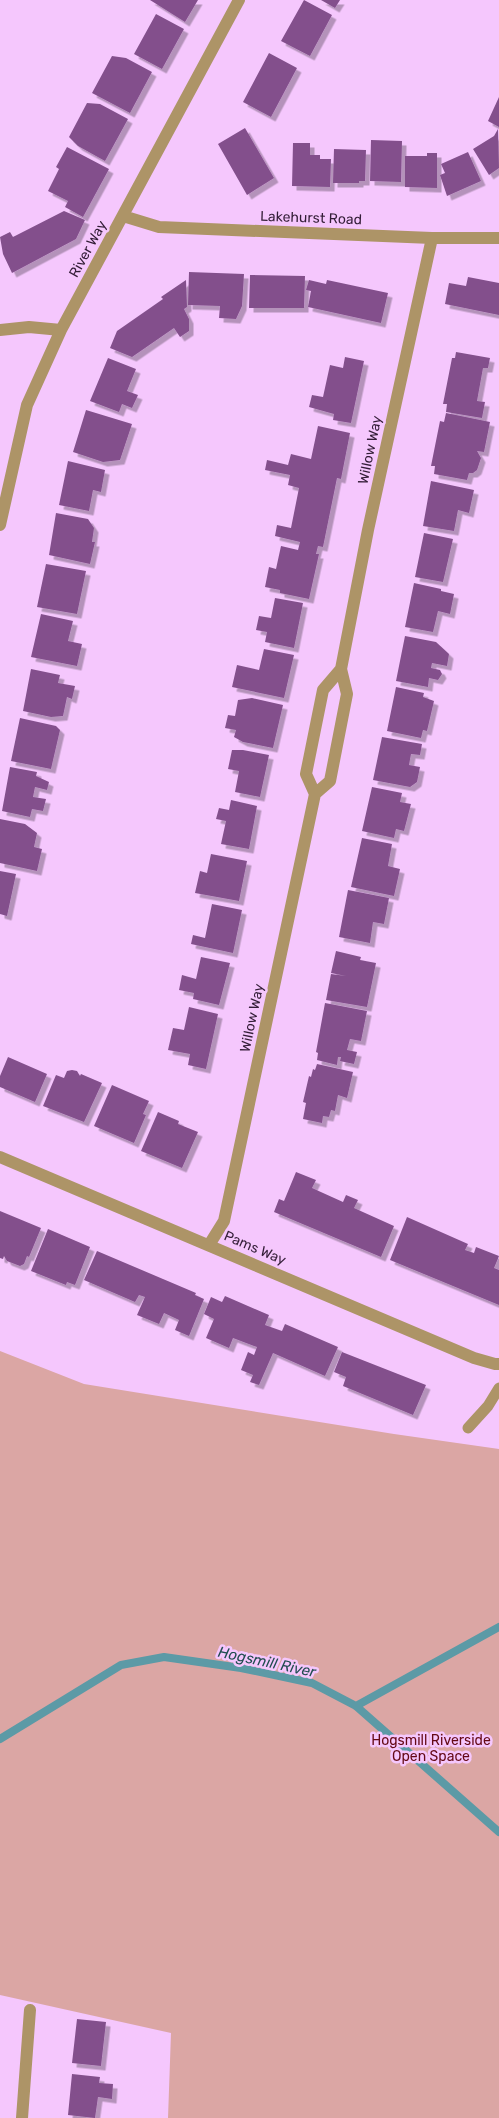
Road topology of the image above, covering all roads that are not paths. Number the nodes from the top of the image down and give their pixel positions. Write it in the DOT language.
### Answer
graph roads {
  1 [pos="239,0"];
  2 [pos="123,216"];
  3 [pos="432,238"];
  4 [pos="499,238"];
  5 [pos="0,330"];
  6 [pos="61,330"];
  7 [pos="0,526"];
  8 [pos="341,669"];
  9 [pos="315,794"];
  10 [pos="0,1157"];
  11 [pos="210,1245"];
  12 [pos="499,1364"];
  13 [pos="499,1388"];
  14 [pos="468,1428"];
  15 [pos="30,2010"];
  16 [pos="22,2118"];
  1 -- 2 [label="street, River Way"];
  2 -- 3 [label="street, Lakehurst Road"];
  2 -- 6 [label="street, River Way"];
  3 -- 4 [label="street, Lakehurst Road"];
  3 -- 8 [label="street, Willow Way"];
  5 -- 6 [label="street"];
  6 -- 7 [label="street, River Way"];
  8 -- 9 [label="street, Willow Way"];
  8 -- 9 [label="street, Willow Way"];
  9 -- 11 [label="street, Willow Way"];
  10 -- 11 [label="street, Pams Way"];
  11 -- 12 [label="street, Pams Way"];
  13 -- 14 [label="lane"];
  15 -- 16 [label="street"];
}
